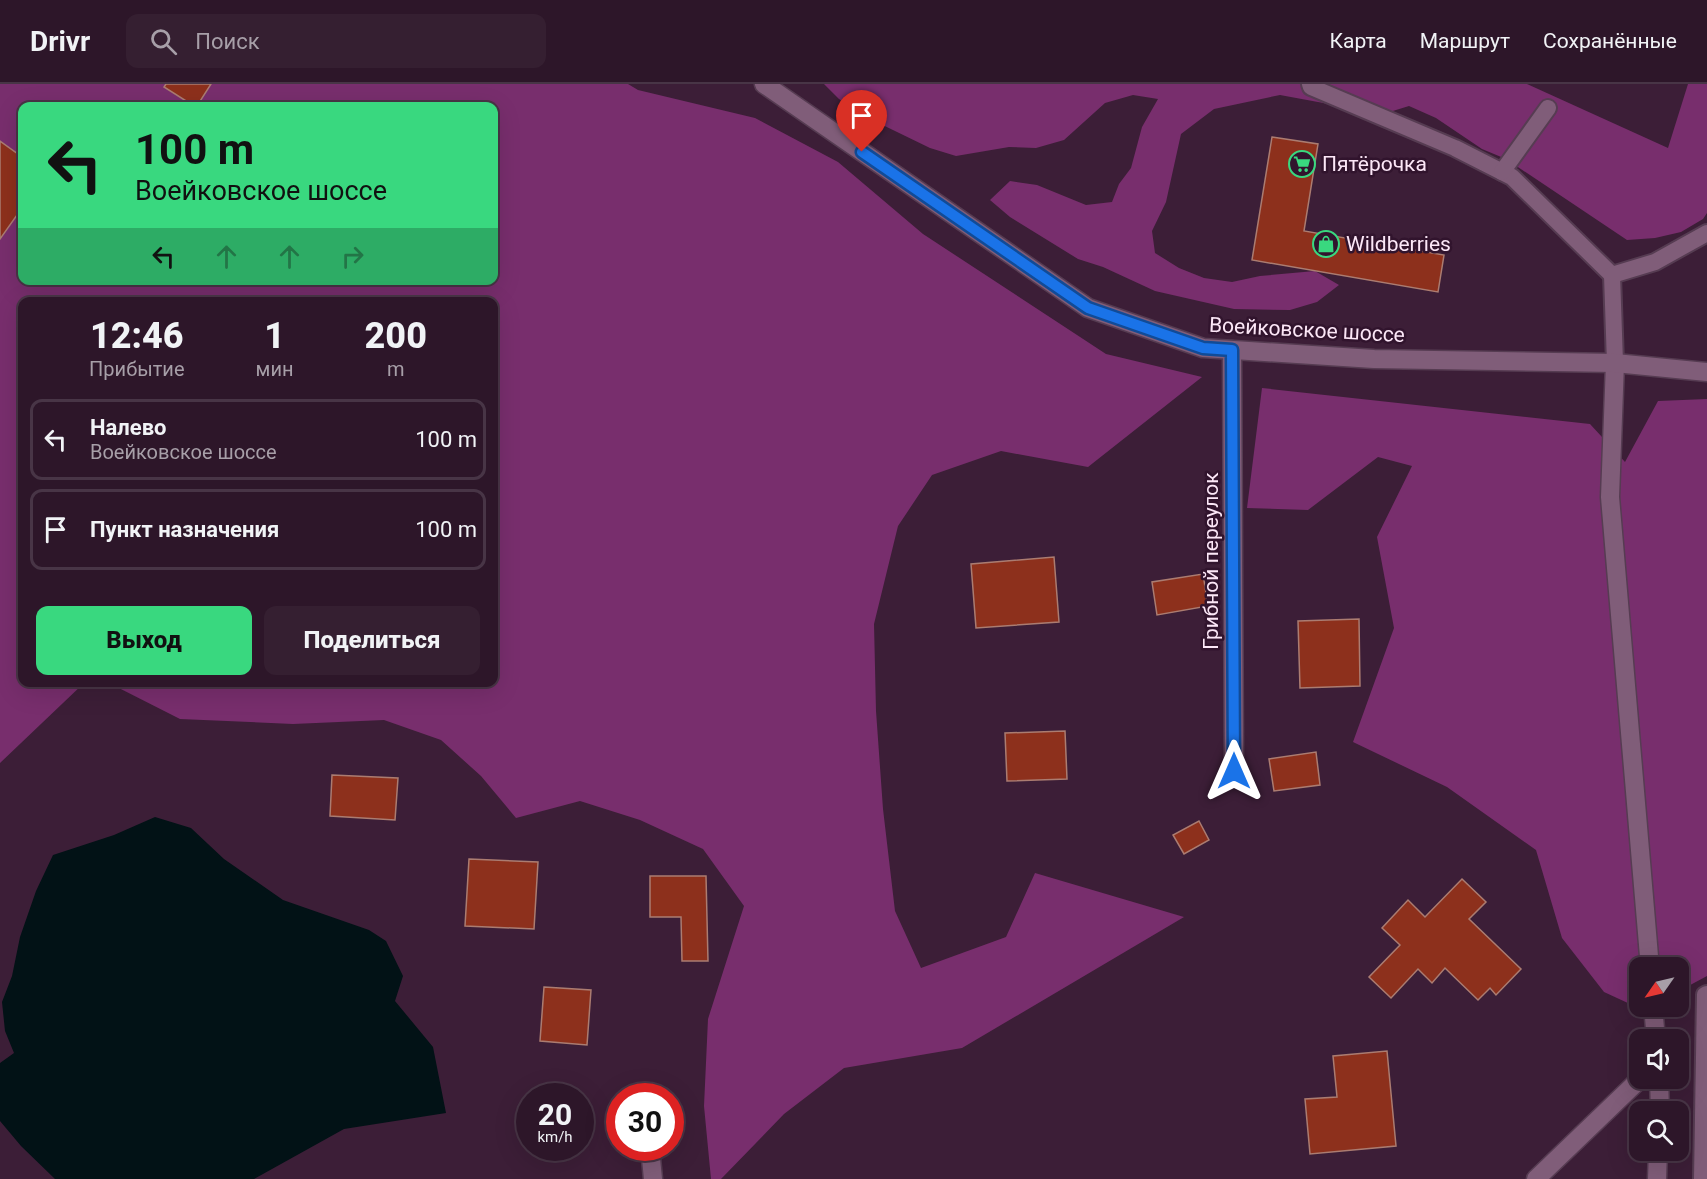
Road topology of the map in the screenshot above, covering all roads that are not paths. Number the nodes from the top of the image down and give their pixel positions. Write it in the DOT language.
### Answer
graph roads {
  1 [pos="764,84"];
  2 [pos="1310,84"];
  3 [pos="1548,108"];
  4 [pos="1502,172"];
  5 [pos="1707,233"];
  6 [pos="1612,275"];
  7 [pos="1232,350"];
  8 [pos="1615,363"];
  9 [pos="1707,372"];
  10 [pos="1234,771"];
  11 [pos="1649,957"];
  12 [pos="1707,994"];
  13 [pos="1630,1089"];
  14 [pos="651,1161"];
  15 [pos="1658,1161"];
  16 [pos="653,1179"];
  17 [pos="1536,1179"];
  18 [pos="1657,1179"];
  19 [pos="1702,1179"];
  1 -- 7 [label="street, Воейковское шоссе"];
  2 -- 4 [label="lane"];
  3 -- 4 [label="lane"];
  4 -- 6 [label="lane"];
  5 -- 6 [label="lane"];
  6 -- 8 [label="lane"];
  7 -- 8 [label="street, Воейковское шоссе"];
  7 -- 10 [label="street, Грибной переулок"];
  8 -- 9 [label="street, Воейковское шоссе"];
  8 -- 11 [label="street"];
  12 -- 19 [label="lane"];
  13 -- 17 [label="street"];
  14 -- 16 [label="street"];
  15 -- 18 [label="street"];
}
